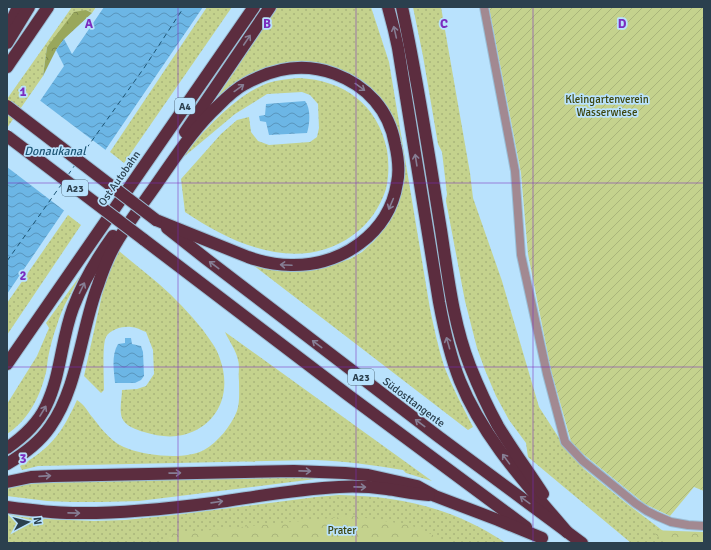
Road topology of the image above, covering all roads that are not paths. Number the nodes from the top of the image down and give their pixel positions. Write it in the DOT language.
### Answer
graph roads {
  1 [pos="18,7"];
  2 [pos="29,7"];
  3 [pos="48,7"];
  4 [pos="254,7"];
  5 [pos="270,7"];
  6 [pos="388,7"];
  7 [pos="402,7"];
  8 [pos="484,7"];
  9 [pos="7,30"];
  10 [pos="7,43"];
  11 [pos="7,67"];
  12 [pos="7,106"];
  13 [pos="7,136"];
  14 [pos="156,220"];
  15 [pos="7,364"];
  16 [pos="7,448"];
  17 [pos="7,464"];
  18 [pos="7,482"];
  19 [pos="435,496"];
  20 [pos="7,507"];
  21 [pos="704,526"];
  22 [pos="567,532"];
  23 [pos="545,541"];
  24 [pos="582,543"];
  1 -- 9 [label="highway"];
  2 -- 10 [label="highway"];
  3 -- 11 [label="highway"];
  4 -- 15 [label="highway, Ost Autobahn / A4"];
  16 -- 5 [label="highway, one-way"];
  22 -- 6 [label="highway, one-way"];
  7 -- 22 [label="highway"];
  8 -- 21 [label="street"];
  12 -- 14 [label="highway, A23, bridge"];
  13 -- 23 [label="highway, A23, bridge"];
  17 -- 14 [label="highway, one-way"];
  22 -- 14 [label="highway, Südosttangente / A23, one-way"];
  18 -- 19 [label="highway, one-way"];
  20 -- 19 [label="highway, one-way"];
  19 -- 23 [label="highway"];
  22 -- 24 [label="highway, Südosttangente / A23"];
}
